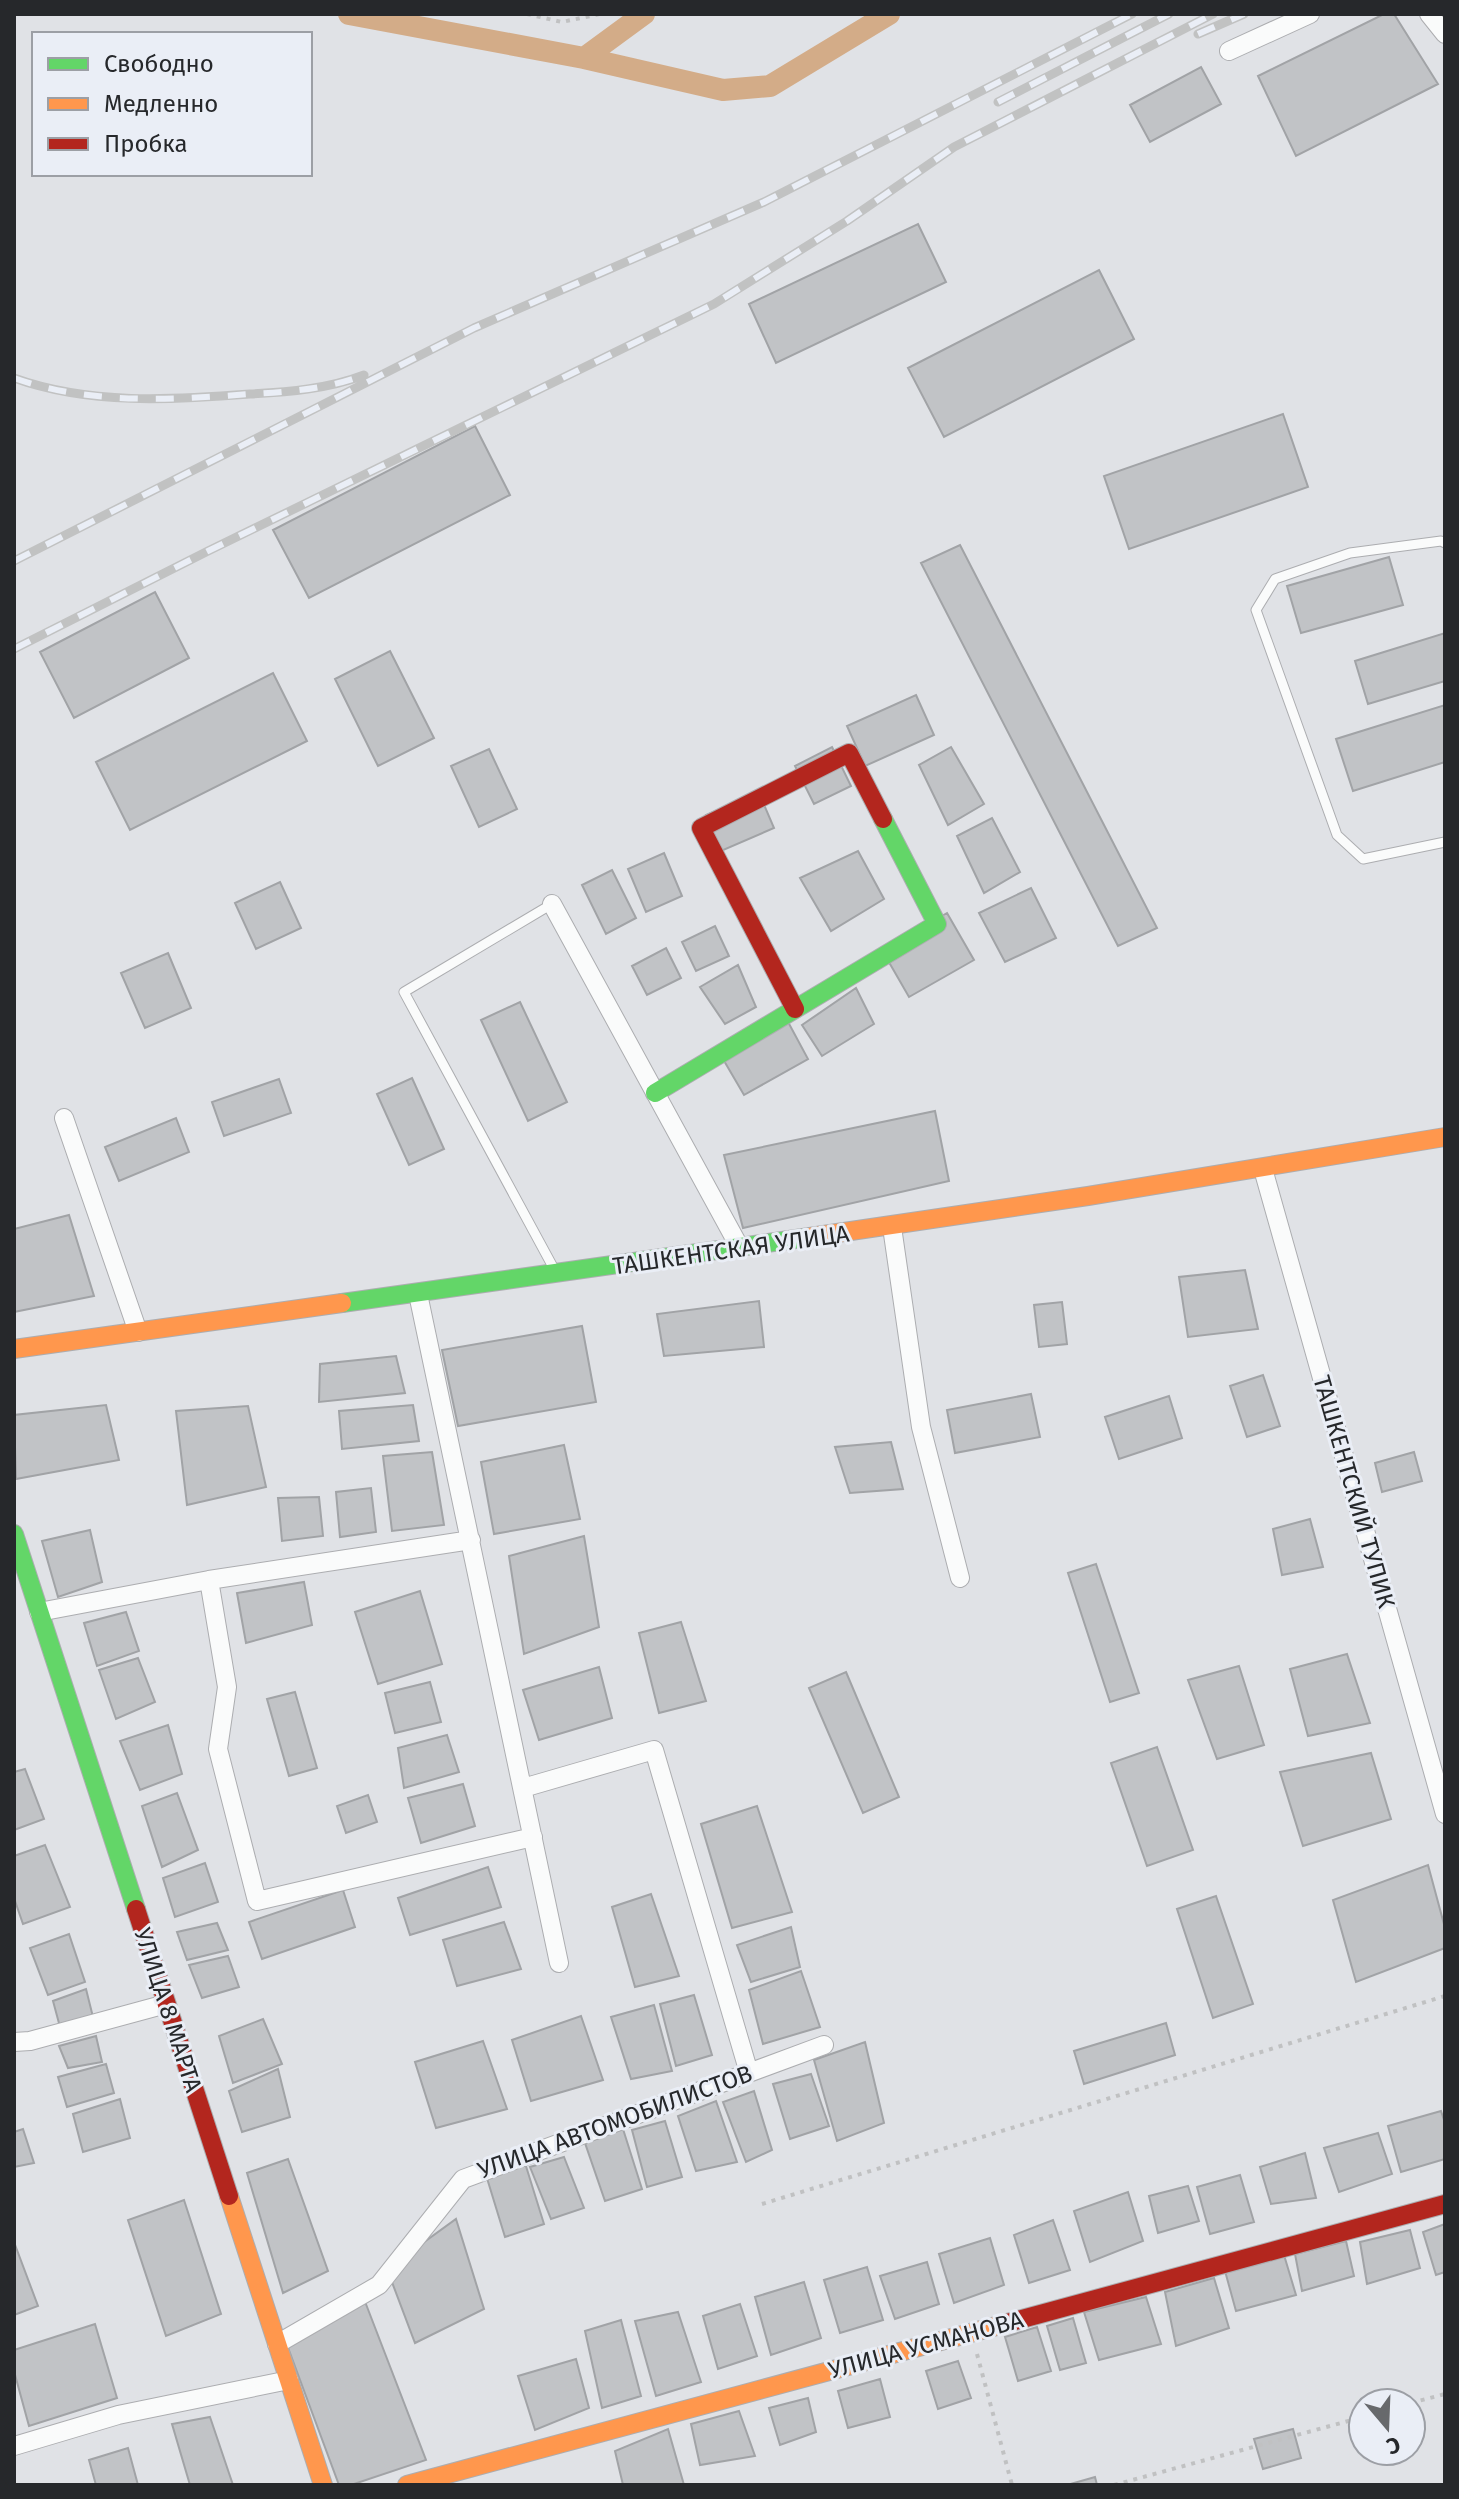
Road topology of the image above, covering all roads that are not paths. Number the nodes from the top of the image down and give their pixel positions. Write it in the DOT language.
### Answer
graph roads {
  1 [pos="1310,14"];
  2 [pos="1429,14"];
  3 [pos="1445,34"];
  4 [pos="1229,51"];
  5 [pos="1445,543"];
  6 [pos="1445,842"];
  7 [pos="552,904"];
  8 [pos="795,1009"];
  9 [pos="655,1093"];
  10 [pos="64,1118"];
  11 [pos="1445,1137"];
  12 [pos="1263,1169"];
  13 [pos="892,1227"];
  14 [pos="740,1248"];
  15 [pos="557,1274"];
  16 [pos="418,1294"];
  17 [pos="138,1332"];
  18 [pos="14,1349"];
  19 [pos="14,1534"];
  20 [pos="471,1540"];
  21 [pos="960,1578"];
  22 [pos="209,1580"];
  23 [pos="39,1612"];
  24 [pos="523,1788"];
  25 [pos="1445,1814"];
  26 [pos="533,1837"];
  27 [pos="559,1963"];
  28 [pos="166,2004"];
  29 [pos="14,2042"];
  30 [pos="824,2045"];
  31 [pos="749,2073"];
  32 [pos="1445,2204"];
  33 [pos="277,2344"];
  34 [pos="289,2380"];
  35 [pos="14,2446"];
  36 [pos="323,2485"];
  37 [pos="407,2485"];
  1 -- 4 [label="street"];
  2 -- 3 [label="street"];
  5 -- 6 [label="lane"];
  7 -- 9 [label="street"];
  7 -- 15 [label="lane"];
  8 -- 8 [label="street"];
  8 -- 9 [label="street"];
  9 -- 14 [label="street"];
  10 -- 17 [label="street"];
  11 -- 12 [label="street, ТАШКЕНТСКАЯ УЛИЦА"];
  12 -- 13 [label="street, ТАШКЕНТСКАЯ УЛИЦА"];
  12 -- 25 [label="street, ТАШКЕНТСКИЙ ТУПИК"];
  13 -- 14 [label="street, ТАШКЕНТСКАЯ УЛИЦА"];
  13 -- 21 [label="street"];
  14 -- 15 [label="street, ТАШКЕНТСКАЯ УЛИЦА"];
  15 -- 16 [label="street, ТАШКЕНТСКАЯ УЛИЦА"];
  16 -- 17 [label="street, ТАШКЕНТСКАЯ УЛИЦА"];
  16 -- 20 [label="street"];
  17 -- 18 [label="street, ТАШКЕНТСКАЯ УЛИЦА"];
  19 -- 23 [label="street, УЛИЦА 8 МАРТА"];
  20 -- 22 [label="street"];
  20 -- 24 [label="street"];
  22 -- 23 [label="street"];
  22 -- 26 [label="street"];
  23 -- 28 [label="street, УЛИЦА 8 МАРТА"];
  24 -- 26 [label="street"];
  24 -- 31 [label="street"];
  26 -- 27 [label="street"];
  28 -- 29 [label="street"];
  28 -- 33 [label="street, УЛИЦА 8 МАРТА"];
  30 -- 31 [label="street, УЛИЦА АВТОМОБИЛИСТОВ"];
  31 -- 33 [label="street, УЛИЦА АВТОМОБИЛИСТОВ"];
  32 -- 37 [label="street, УЛИЦА УСМАНОВА"];
  33 -- 34 [label="street, УЛИЦА 8 МАРТА"];
  34 -- 35 [label="street"];
  34 -- 36 [label="street, УЛИЦА 8 МАРТА"];
}
